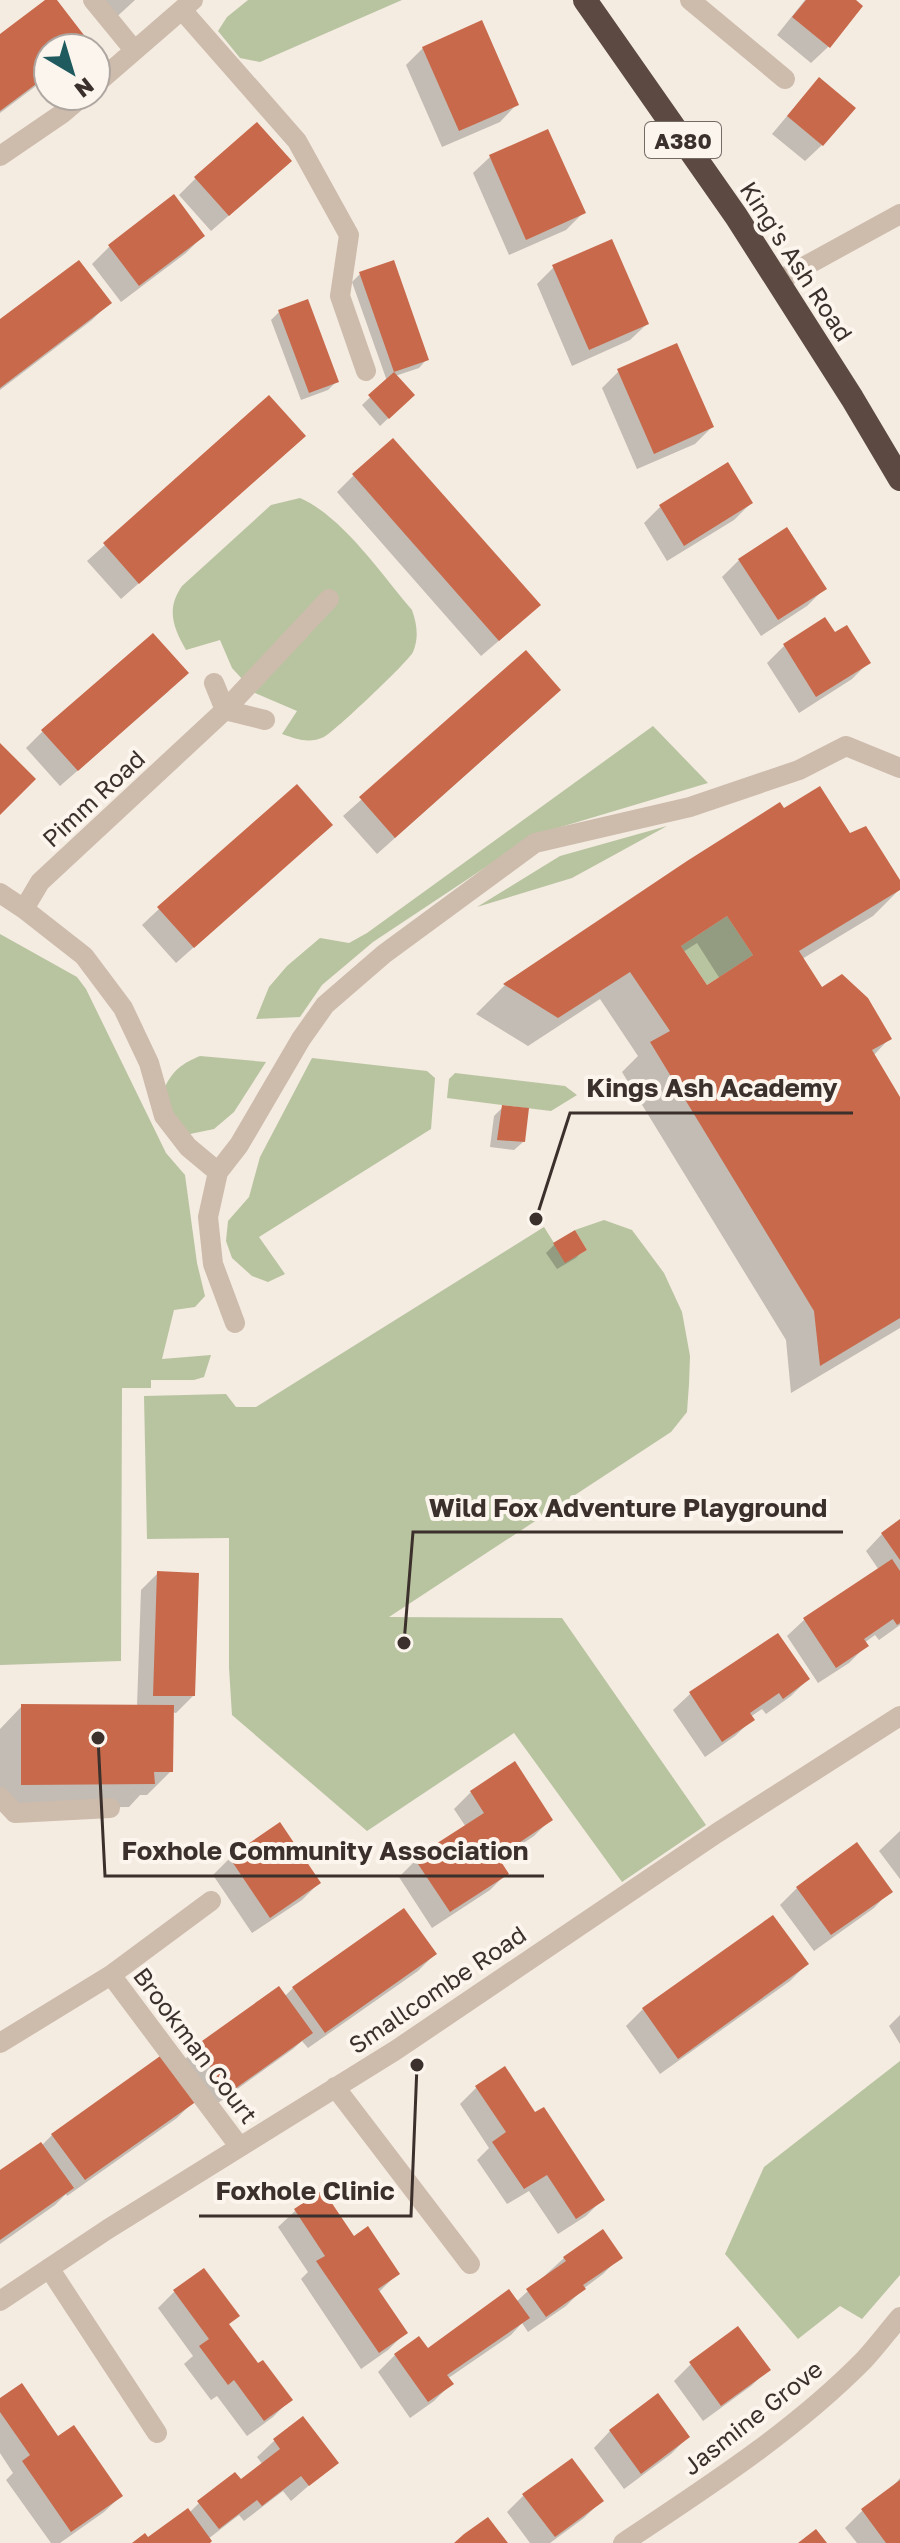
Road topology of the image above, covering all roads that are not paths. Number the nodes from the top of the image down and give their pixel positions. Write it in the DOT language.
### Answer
graph roads {
  1 [pos="93,0"];
  2 [pos="585,0"];
  3 [pos="690,0"];
  4 [pos="188,5"];
  5 [pos="134,50"];
  6 [pos="112,70"];
  7 [pos="785,79"];
  8 [pos="64,112"];
  9 [pos="0,156"];
  10 [pos="900,214"];
  11 [pos="778,281"];
  12 [pos="366,371"];
  13 [pos="900,479"];
  14 [pos="329,599"];
  15 [pos="214,683"];
  16 [pos="225,710"];
  17 [pos="265,720"];
  18 [pos="900,768"];
  19 [pos="0,893"];
  20 [pos="24,909"];
  21 [pos="218,1172"];
  22 [pos="235,1323"];
  23 [pos="900,1716"];
  24 [pos="0,1797"];
  25 [pos="110,1808"];
  26 [pos="211,1901"];
  27 [pos="111,1975"];
  28 [pos="0,2043"];
  29 [pos="335,2087"];
  30 [pos="239,2146"];
  31 [pos="470,2264"];
  32 [pos="49,2268"];
  33 [pos="0,2301"];
  34 [pos="900,2317"];
  35 [pos="157,2433"];
  36 [pos="623,2543"];
  1 -- 5 [label="street"];
  2 -- 11 [label="highway, King's Ash Road / A380"];
  3 -- 7 [label="street"];
  4 -- 5 [label="street"];
  4 -- 12 [label="street"];
  5 -- 6 [label="street"];
  8 -- 9 [label="street"];
  10 -- 11 [label="street"];
  11 -- 13 [label="highway, King's Ash Road / A380"];
  14 -- 16 [label="street, Pimm Road"];
  15 -- 16 [label="street"];
  16 -- 17 [label="street"];
  16 -- 20 [label="street, Pimm Road"];
  18 -- 21 [label="street"];
  19 -- 20 [label="street"];
  20 -- 21 [label="street"];
  21 -- 22 [label="street"];
  23 -- 29 [label="street, Smallcombe Road"];
  24 -- 25 [label="street"];
  26 -- 27 [label="street, Brookman Court"];
  27 -- 28 [label="street, Brookman Court"];
  27 -- 30 [label="street, Brookman Court"];
  29 -- 30 [label="street, Smallcombe Road"];
  29 -- 31 [label="street"];
  30 -- 32 [label="street, Smallcombe Road"];
  32 -- 33 [label="street, Smallcombe Road"];
  32 -- 35 [label="street"];
  34 -- 36 [label="street, Jasmine Grove"];
}
